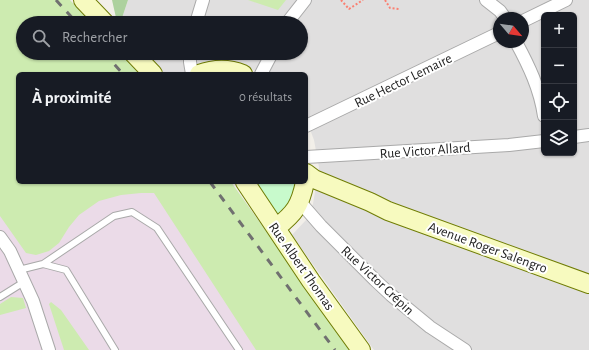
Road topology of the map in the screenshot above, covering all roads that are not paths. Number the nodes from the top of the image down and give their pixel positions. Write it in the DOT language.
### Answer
graph roads {
  1 [pos="203,0"];
  2 [pos="305,0"];
  3 [pos="486,0"];
  4 [pos="566,0"];
  5 [pos="84,1"];
  6 [pos="501,12"];
  7 [pos="98,16"];
  8 [pos="198,16"];
  9 [pos="292,16"];
  10 [pos="529,18"];
  11 [pos="493,36"];
  12 [pos="519,48"];
  13 [pos="140,60"];
  14 [pos="190,60"];
  15 [pos="268,60"];
  16 [pos="151,72"];
  17 [pos="192,72"];
  18 [pos="205,72"];
  19 [pos="236,72"];
  20 [pos="262,72"];
  21 [pos="541,100"];
  22 [pos="308,125"];
  23 [pos="589,135"];
  24 [pos="577,137"];
  25 [pos="541,141"];
  26 [pos="308,157"];
  27 [pos="308,174"];
  28 [pos="246,184"];
  29 [pos="302,192"];
  30 [pos="388,211"];
  31 [pos="276,228"];
  32 [pos="0,237"];
  33 [pos="44,264"];
  34 [pos="19,270"];
  35 [pos="24,282"];
  36 [pos="589,284"];
  37 [pos="0,297"];
  38 [pos="49,350"];
  39 [pos="115,350"];
  40 [pos="239,350"];
  41 [pos="361,350"];
  42 [pos="465,350"];
  1 -- 8 [label="street"];
  2 -- 9 [label="street"];
  3 -- 6 [label="street"];
  4 -- 10 [label="street"];
  5 -- 7 [label="street"];
  11 -- 22 [label="street, Rue Hector Lemaire"];
  12 -- 21 [label="street"];
  13 -- 16 [label="street"];
  14 -- 17 [label="street"];
  15 -- 20 [label="street"];
  18 -- 19 [label="street"];
  23 -- 24 [label="street"];
  25 -- 26 [label="street, Rue Victor Allard"];
  27 -- 30 [label="street, Avenue Roger Salengro"];
  28 -- 31 [label="street, Rue Albert Thomas"];
  29 -- 30 [label="street, Avenue Roger Salengro"];
  29 -- 31 [label="street"];
  29 -- 42 [label="street, Rue Victor Crépin"];
  30 -- 36 [label="street, Avenue Roger Salengro"];
  31 -- 41 [label="street, Rue Albert Thomas"];
  32 -- 34 [label="street"];
  33 -- 34 [label="lane"];
  33 -- 39 [label="lane"];
  33 -- 40 [label="lane"];
  34 -- 35 [label="street"];
  35 -- 37 [label="lane"];
  35 -- 38 [label="street"];
}
